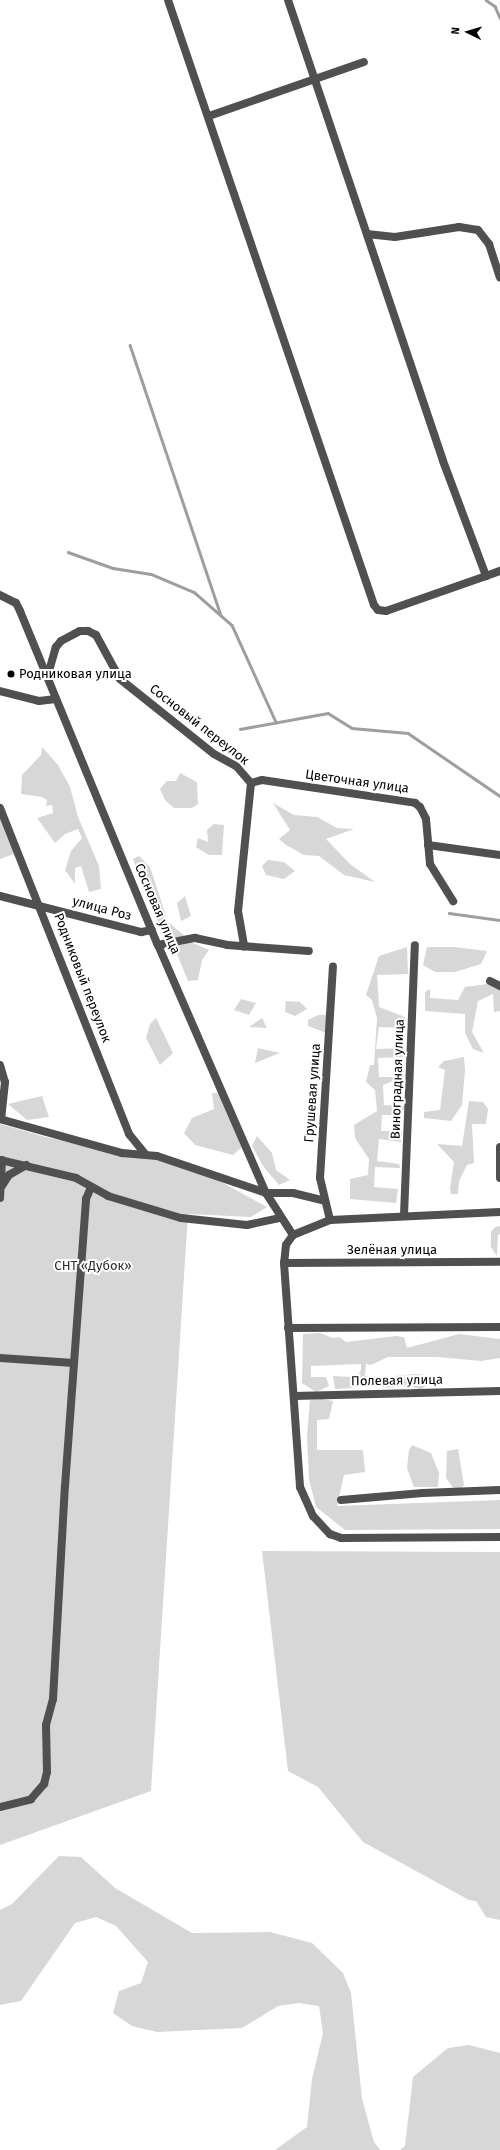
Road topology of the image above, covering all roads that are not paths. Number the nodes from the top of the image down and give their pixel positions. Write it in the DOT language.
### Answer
graph roads {
  1 [pos="168,0"];
  2 [pos="288,0"];
  3 [pos="364,62"];
  4 [pos="314,78"];
  5 [pos="209,116"];
  6 [pos="367,234"];
  7 [pos="500,277"];
  8 [pos="500,571"];
  9 [pos="486,576"];
  10 [pos="0,595"];
  11 [pos="46,674"];
  12 [pos="0,692"];
  13 [pos="56,699"];
  14 [pos="251,783"];
  15 [pos="0,808"];
  16 [pos="428,844"];
  17 [pos="500,855"];
  18 [pos="0,896"];
  19 [pos="453,901"];
  20 [pos="40,906"];
  21 [pos="152,930"];
  22 [pos="158,945"];
  23 [pos="416,945"];
  24 [pos="244,946"];
  25 [pos="309,951"];
  26 [pos="334,966"];
  27 [pos="490,981"];
  28 [pos="500,986"];
  29 [pos="0,1065"];
  30 [pos="0,1119"];
  31 [pos="500,1147"];
  32 [pos="145,1154"];
  33 [pos="1,1160"];
  34 [pos="26,1165"];
  35 [pos="500,1178"];
  36 [pos="91,1187"];
  37 [pos="0,1189"];
  38 [pos="266,1193"];
  39 [pos="0,1198"];
  40 [pos="324,1201"];
  41 [pos="500,1212"];
  42 [pos="404,1215"];
  43 [pos="280,1218"];
  44 [pos="330,1220"];
  45 [pos="293,1235"];
  46 [pos="500,1262"];
  47 [pos="284,1263"];
  48 [pos="500,1327"];
  49 [pos="288,1328"];
  50 [pos="0,1358"];
  51 [pos="74,1364"];
  52 [pos="500,1391"];
  53 [pos="294,1396"];
  54 [pos="500,1490"];
  55 [pos="341,1500"];
  56 [pos="500,1537"];
  57 [pos="0,1807"];
  1 -- 5 [label="street"];
  2 -- 4 [label="street"];
  3 -- 4 [label="street"];
  4 -- 5 [label="street"];
  4 -- 6 [label="street"];
  5 -- 9 [label="street"];
  6 -- 7 [label="street"];
  6 -- 9 [label="street"];
  8 -- 9 [label="street"];
  10 -- 11 [label="street, Сосновая улица"];
  11 -- 13 [label="street, Сосновая улица"];
  11 -- 14 [label="street, Сосновый переулок"];
  12 -- 13 [label="street"];
  13 -- 21 [label="street, Сосновая улица"];
  14 -- 16 [label="street, Цветочная улица"];
  14 -- 24 [label="street, Сосновый переулок"];
  15 -- 20 [label="street, Родниковый переулок"];
  16 -- 17 [label="street"];
  16 -- 19 [label="street, Цветочная улица"];
  18 -- 20 [label="street, улица Роз"];
  20 -- 21 [label="street, улица Роз"];
  20 -- 32 [label="street, Родниковый переулок"];
  21 -- 22 [label="street, Сосновая улица"];
  22 -- 24 [label="street"];
  22 -- 38 [label="street, Сосновая улица"];
  23 -- 42 [label="street, Виноградная улица"];
  24 -- 25 [label="street"];
  26 -- 40 [label="street, Грушевая улица"];
  27 -- 28 [label="street"];
  29 -- 30 [label="street"];
  30 -- 32 [label="street"];
  31 -- 35 [label="street"];
  32 -- 38 [label="street"];
  33 -- 34 [label="street"];
  33 -- 37 [label="street"];
  34 -- 36 [label="street"];
  34 -- 37 [label="street"];
  36 -- 43 [label="street"];
  36 -- 51 [label="street"];
  37 -- 39 [label="street"];
  38 -- 40 [label="street"];
  38 -- 43 [label="street, Сосновая улица"];
  40 -- 44 [label="street, Грушевая улица"];
  41 -- 42 [label="street"];
  42 -- 44 [label="street"];
  43 -- 45 [label="street, Сосновая улица"];
  44 -- 45 [label="street"];
  45 -- 47 [label="street"];
  46 -- 47 [label="street, Зелёная улица"];
  47 -- 49 [label="street"];
  48 -- 49 [label="street"];
  49 -- 53 [label="street"];
  50 -- 51 [label="street"];
  51 -- 57 [label="street"];
  52 -- 53 [label="street, Полевая улица"];
  53 -- 56 [label="street"];
  54 -- 55 [label="street"];
}
